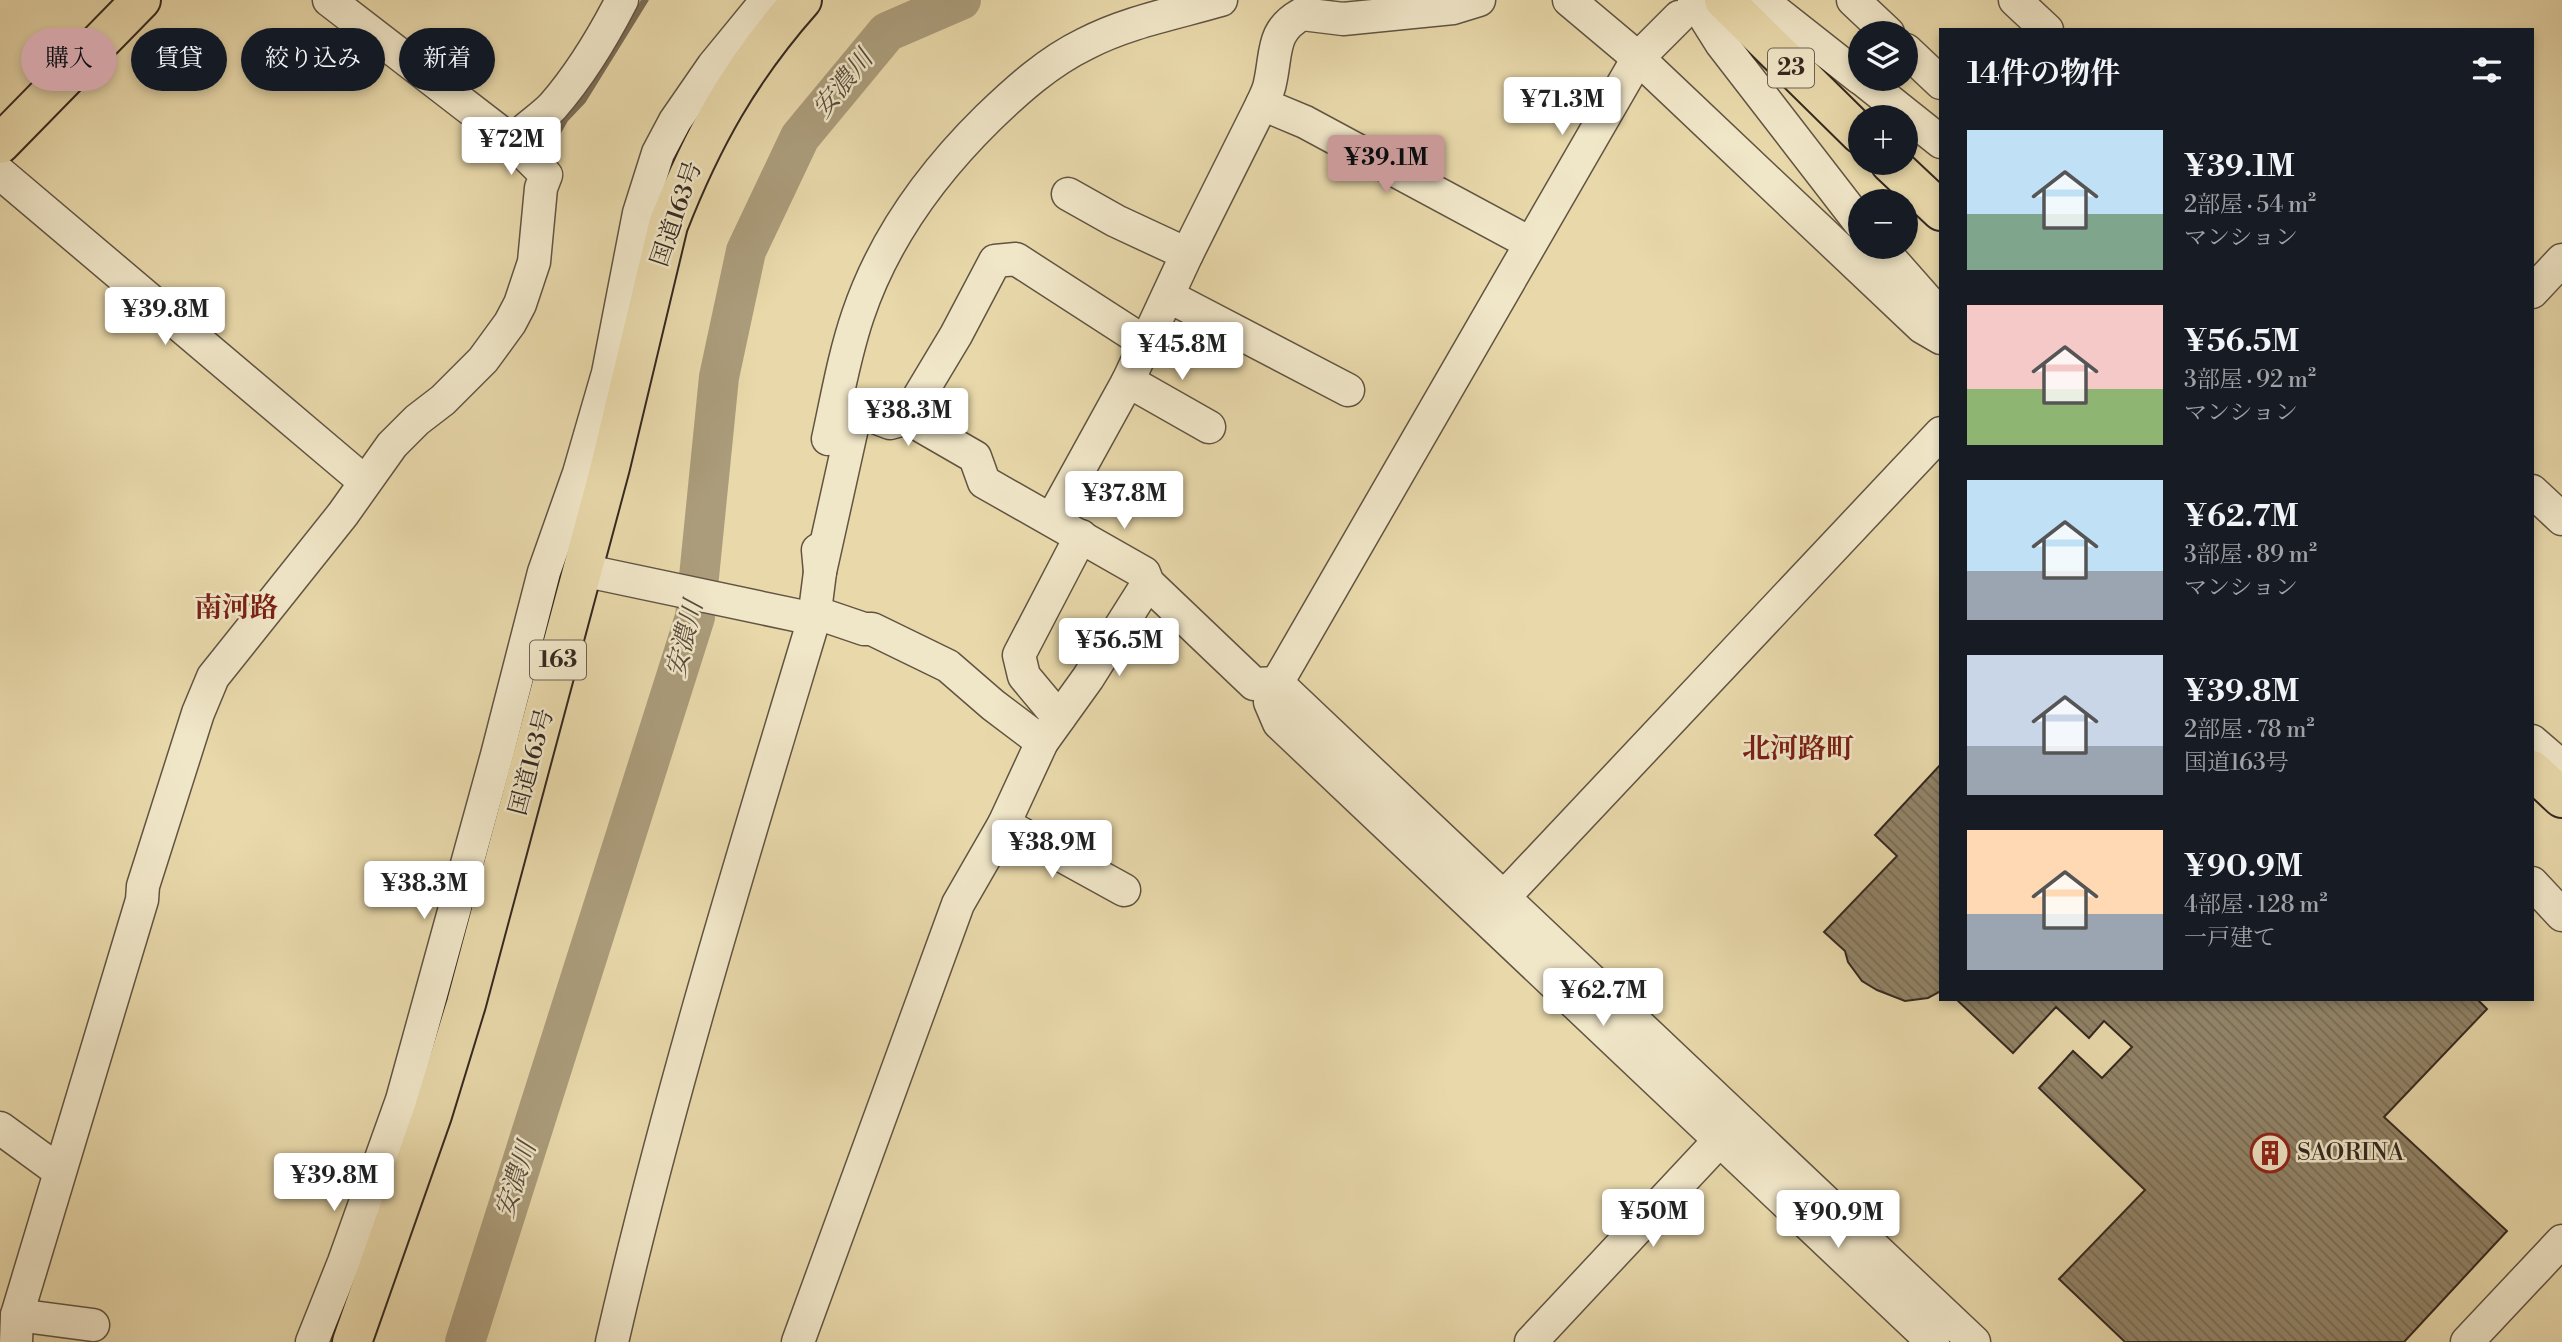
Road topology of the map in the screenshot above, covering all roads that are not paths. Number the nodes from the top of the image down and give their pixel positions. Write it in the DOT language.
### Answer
graph roads {
  1 [pos="141,0"];
  2 [pos="328,0"];
  3 [pos="622,0"];
  4 [pos="766,0"];
  5 [pos="802,0"];
  6 [pos="1221,0"];
  7 [pos="1479,0"];
  8 [pos="1569,0"];
  9 [pos="1724,0"];
  10 [pos="1761,0"];
  11 [pos="1853,0"];
  12 [pos="2015,0"];
  13 [pos="1687,9"];
  14 [pos="1875,21"];
  15 [pos="2045,28"];
  16 [pos="1638,58"];
  17 [pos="1918,61"];
  18 [pos="1848,68"];
  19 [pos="1939,81"];
  20 [pos="1877,91"];
  21 [pos="1262,104"];
  22 [pos="1848,122"];
  23 [pos="1939,140"];
  24 [pos="513,142"];
  25 [pos="0,144"];
  26 [pos="0,173"];
  27 [pos="1903,175"];
  28 [pos="1068,194"];
  29 [pos="1848,207"];
  30 [pos="1939,209"];
  31 [pos="1530,243"];
  32 [pos="1187,254"];
  33 [pos="1891,259"];
  34 [pos="2562,260"];
  35 [pos="2534,290"];
  36 [pos="1168,296"];
  37 [pos="1939,314"];
  38 [pos="1939,337"];
  39 [pos="1146,343"];
  40 [pos="1128,381"];
  41 [pos="1348,390"];
  42 [pos="912,417"];
  43 [pos="1209,427"];
  44 [pos="1939,435"];
  45 [pos="365,482"];
  46 [pos="2534,493"];
  47 [pos="2562,519"];
  48 [pos="1054,521"];
  49 [pos="1081,536"];
  50 [pos="594,572"];
  51 [pos="820,572"];
  52 [pos="1148,583"];
  53 [pos="811,617"];
  54 [pos="1277,683"];
  55 [pos="1051,730"];
  56 [pos="2534,743"];
  57 [pos="2562,767"];
  58 [pos="2534,772"];
  59 [pos="2562,798"];
  60 [pos="1004,824"];
  61 [pos="2534,885"];
  62 [pos="1124,890"];
  63 [pos="1504,897"];
  64 [pos="2562,915"];
  65 [pos="0,1128"];
  66 [pos="1729,1130"];
  67 [pos="60,1171"];
  68 [pos="2562,1241"];
  69 [pos="93,1325"];
  70 [pos="17,1329"];
  71 [pos="312,1342"];
  72 [pos="352,1342"];
  73 [pos="612,1342"];
  74 [pos="798,1342"];
  75 [pos="1531,1342"];
  76 [pos="1933,1342"];
  77 [pos="1974,1342"];
  78 [pos="2467,1342"];
  1 -- 25 [label="highway"];
  2 -- 24 [label="street"];
  3 -- 24 [label="street"];
  4 -- 71 [label="street"];
  5 -- 50 [label="highway, 国道163号 / 163"];
  6 -- 51 [label="street"];
  7 -- 21 [label="street"];
  8 -- 16 [label="street"];
  9 -- 22 [label="highway, 23"];
  10 -- 18 [label="street"];
  11 -- 14 [label="street"];
  12 -- 15 [label="street"];
  13 -- 16 [label="street"];
  13 -- 29 [label="street"];
  16 -- 31 [label="street"];
  16 -- 38 [label="street"];
  17 -- 19 [label="street"];
  20 -- 23 [label="street"];
  21 -- 31 [label="street"];
  21 -- 32 [label="street"];
  24 -- 45 [label="street"];
  26 -- 45 [label="street"];
  27 -- 30 [label="highway"];
  28 -- 32 [label="street"];
  31 -- 54 [label="street"];
  32 -- 36 [label="street"];
  33 -- 37 [label="street"];
  34 -- 35 [label="street"];
  36 -- 39 [label="street"];
  36 -- 41 [label="street"];
  39 -- 40 [label="street"];
  39 -- 42 [label="street"];
  40 -- 43 [label="street"];
  40 -- 48 [label="street"];
  42 -- 48 [label="street"];
  42 -- 51 [label="street"];
  44 -- 63 [label="street"];
  45 -- 67 [label="street"];
  46 -- 47 [label="street"];
  48 -- 49 [label="street"];
  49 -- 52 [label="street"];
  49 -- 55 [label="street"];
  50 -- 53 [label="street"];
  50 -- 72 [label="highway, 国道163号 / 163"];
  51 -- 53 [label="street"];
  52 -- 54 [label="street"];
  52 -- 55 [label="street"];
  53 -- 55 [label="street"];
  53 -- 73 [label="street"];
  54 -- 63 [label="street"];
  54 -- 66 [label="street"];
  55 -- 60 [label="street"];
  56 -- 57 [label="street"];
  58 -- 59 [label="highway"];
  60 -- 62 [label="street"];
  60 -- 74 [label="street"];
  61 -- 64 [label="street"];
  63 -- 66 [label="street"];
  65 -- 67 [label="street"];
  66 -- 75 [label="street"];
  66 -- 76 [label="street"];
  66 -- 77 [label="street"];
  67 -- 70 [label="street"];
  68 -- 78 [label="street"];
  69 -- 70 [label="street"];
}
